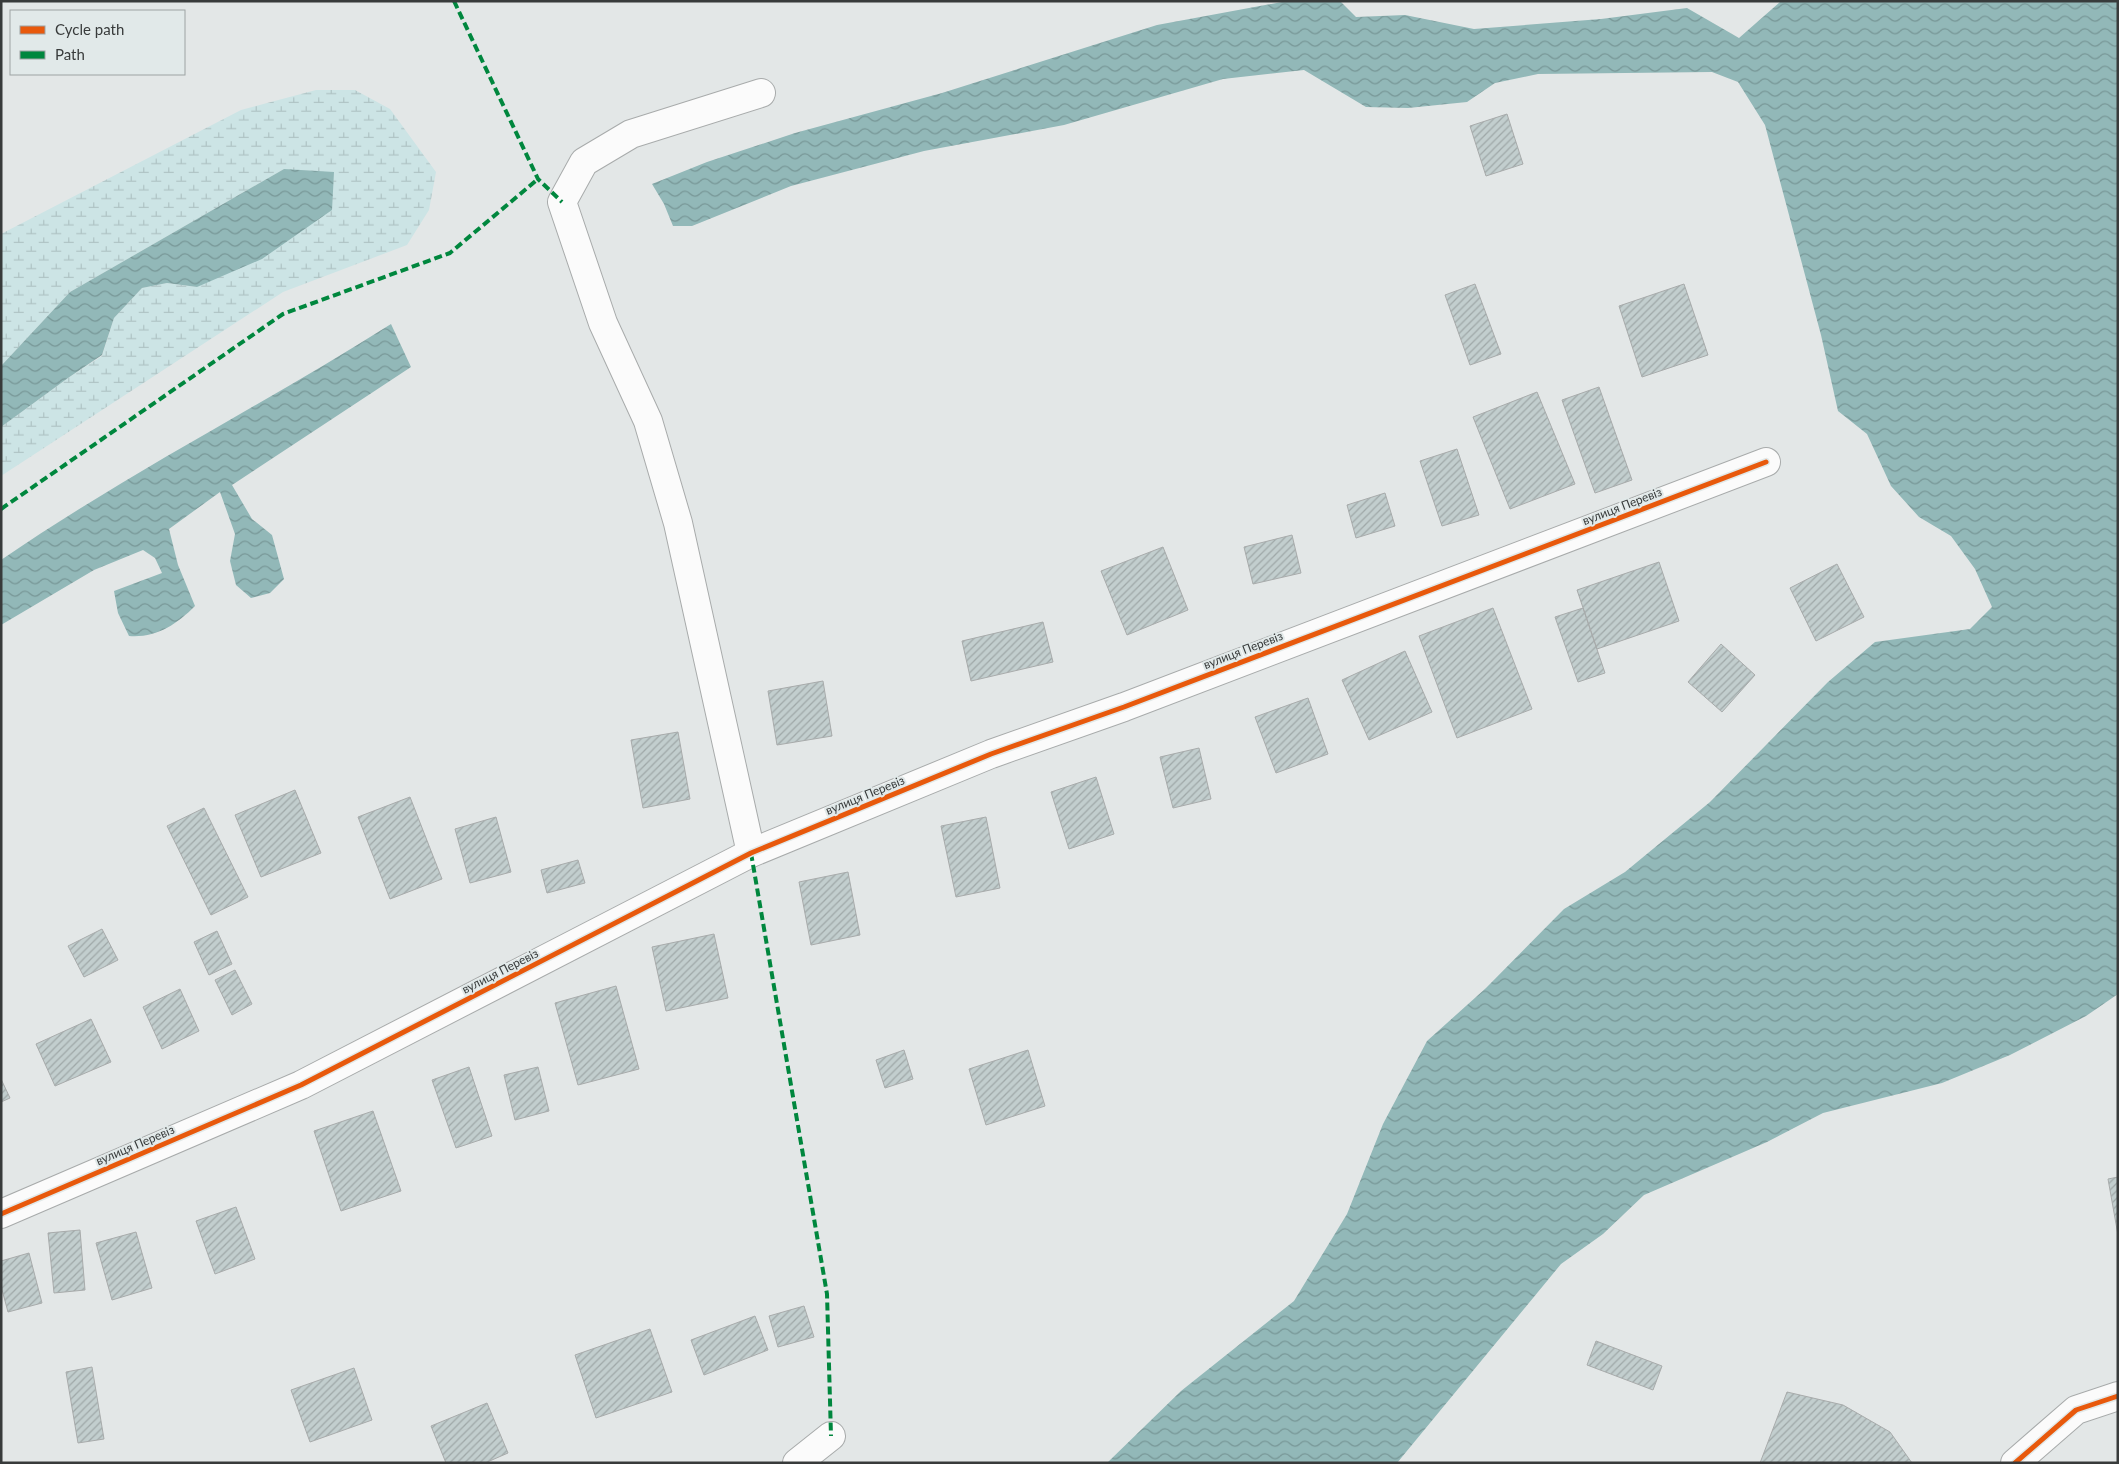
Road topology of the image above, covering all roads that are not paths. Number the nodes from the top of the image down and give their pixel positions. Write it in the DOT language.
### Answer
graph roads {
  1 [pos="761,93"];
  2 [pos="1766,462"];
  3 [pos="751,852"];
  4 [pos="1,1214"];
  5 [pos="2118,1396"];
  6 [pos="831,1436"];
  7 [pos="797,1463"];
  8 [pos="2015,1463"];
  1 -- 3 [label="street"];
  2 -- 3 [label="street, вулиця Перевіз"];
  3 -- 4 [label="street, вулиця Перевіз"];
  5 -- 8 [label="street"];
  6 -- 7 [label="street"];
}
